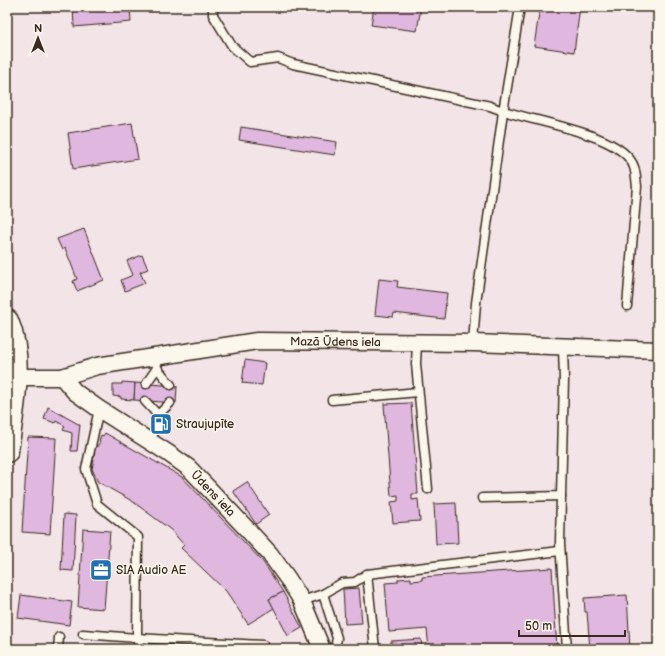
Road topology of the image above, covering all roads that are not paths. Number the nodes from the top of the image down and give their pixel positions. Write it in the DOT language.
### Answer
graph roads {
  1 [pos="213,7"];
  2 [pos="520,7"];
  3 [pos="503,112"];
  4 [pos="627,306"];
  5 [pos="7,321"];
  6 [pos="418,342"];
  7 [pos="473,343"];
  8 [pos="563,347"];
  9 [pos="658,350"];
  10 [pos="156,362"];
  11 [pos="11,376"];
  12 [pos="62,377"];
  13 [pos="146,384"];
  14 [pos="171,386"];
  15 [pos="418,392"];
  16 [pos="332,400"];
  17 [pos="145,401"];
  18 [pos="170,402"];
  19 [pos="99,409"];
  20 [pos="158,415"];
  21 [pos="149,441"];
  22 [pos="7,451"];
  23 [pos="428,489"];
  24 [pos="561,496"];
  25 [pos="482,498"];
  26 [pos="560,551"];
  27 [pos="367,574"];
  28 [pos="323,594"];
  29 [pos="302,601"];
  30 [pos="83,634"];
  31 [pos="59,637"];
  32 [pos="137,638"];
  33 [pos="263,645"];
  34 [pos="58,649"];
  35 [pos="140,649"];
  36 [pos="322,649"];
  37 [pos="335,649"];
  38 [pos="375,649"];
  39 [pos="567,649"];
  1 -- 3 [label="lane"];
  2 -- 3 [label="lane"];
  3 -- 4 [label="lane"];
  3 -- 7 [label="lane"];
  5 -- 11 [label="main road"];
  6 -- 7 [label="street, Mazā Ūdens iela"];
  6 -- 10 [label="street, Mazā Ūdens iela"];
  6 -- 15 [label="lane"];
  7 -- 8 [label="street, Mazā Ūdens iela"];
  8 -- 9 [label="street, Mazā Ūdens iela"];
  8 -- 24 [label="lane"];
  10 -- 12 [label="street, Mazā Ūdens iela"];
  10 -- 13 [label="lane"];
  10 -- 14 [label="lane"];
  11 -- 12 [label="street, Mazā Ūdens iela"];
  11 -- 22 [label="main road"];
  12 -- 19 [label="street, Ūdens iela"];
  15 -- 16 [label="lane"];
  15 -- 23 [label="lane"];
  17 -- 20 [label="lane"];
  18 -- 20 [label="lane"];
  19 -- 21 [label="street, Ūdens iela"];
  19 -- 32 [label="lane"];
  20 -- 21 [label="lane"];
  21 -- 29 [label="street, Ūdens iela"];
  24 -- 25 [label="lane"];
  24 -- 26 [label="lane"];
  26 -- 27 [label="lane"];
  26 -- 39 [label="lane"];
  27 -- 28 [label="lane"];
  27 -- 38 [label="lane"];
  28 -- 29 [label="lane"];
  28 -- 37 [label="lane"];
  29 -- 36 [label="street, Ūdens iela"];
  30 -- 32 [label="lane"];
  31 -- 34 [label="lane"];
  32 -- 33 [label="lane"];
  32 -- 35 [label="lane"];
}
